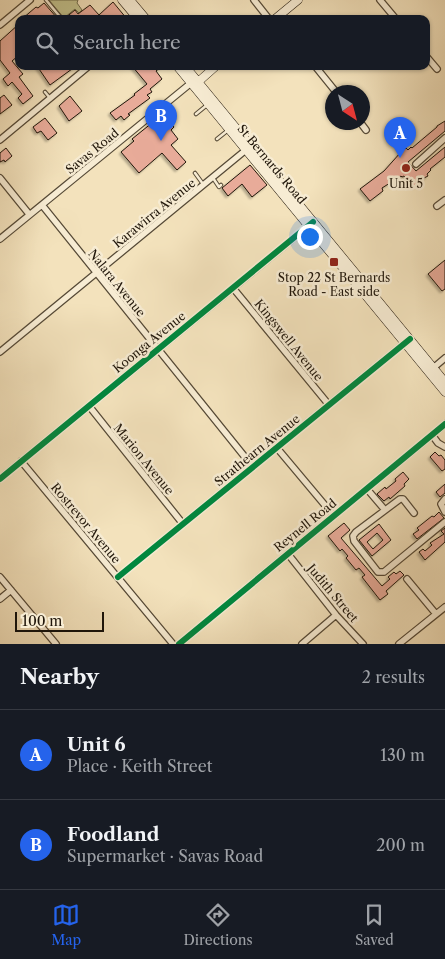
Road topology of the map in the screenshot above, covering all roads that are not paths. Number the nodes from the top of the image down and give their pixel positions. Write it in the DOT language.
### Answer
graph roads {
  1 [pos="30,0"];
  2 [pos="46,0"];
  3 [pos="122,0"];
  4 [pos="130,0"];
  5 [pos="254,0"];
  6 [pos="298,0"];
  7 [pos="380,0"];
  8 [pos="58,15"];
  9 [pos="135,15"];
  10 [pos="143,15"];
  11 [pos="266,15"];
  12 [pos="281,15"];
  13 [pos="393,15"];
  14 [pos="0,25"];
  15 [pos="430,61"];
  16 [pos="437,69"];
  17 [pos="84,70"];
  18 [pos="181,70"];
  19 [pos="187,70"];
  20 [pos="210,70"];
  21 [pos="318,70"];
  22 [pos="194,82"];
  23 [pos="330,85"];
  24 [pos="45,92"];
  25 [pos="50,98"];
  26 [pos="208,104"];
  27 [pos="196,114"];
  28 [pos="229,129"];
  29 [pos="445,138"];
  30 [pos="0,140"];
  31 [pos="217,140"];
  32 [pos="248,148"];
  33 [pos="416,163"];
  34 [pos="194,174"];
  35 [pos="0,178"];
  36 [pos="212,178"];
  37 [pos="204,185"];
  38 [pos="222,185"];
  39 [pos="445,200"];
  40 [pos="42,205"];
  41 [pos="437,206"];
  42 [pos="30,214"];
  43 [pos="311,224"];
  44 [pos="0,239"];
  45 [pos="96,273"];
  46 [pos="233,288"];
  47 [pos="408,341"];
  48 [pos="158,350"];
  49 [pos="0,352"];
  50 [pos="445,358"];
  51 [pos="431,370"];
  52 [pos="445,382"];
  53 [pos="445,392"];
  54 [pos="329,405"];
  55 [pos="89,406"];
  56 [pos="445,424"];
  57 [pos="432,435"];
  58 [pos="445,447"];
  59 [pos="277,448"];
  60 [pos="22,462"];
  61 [pos="253,467"];
  62 [pos="0,479"];
  63 [pos="367,488"];
  64 [pos="445,499"];
  65 [pos="385,510"];
  66 [pos="445,512"];
  67 [pos="414,513"];
  68 [pos="334,516"];
  69 [pos="445,522"];
  70 [pos="183,524"];
  71 [pos="288,554"];
  72 [pos="0,577"];
  73 [pos="118,577"];
  74 [pos="407,579"];
  75 [pos="11,590"];
  76 [pos="0,599"];
  77 [pos="445,607"];
  78 [pos="436,614"];
  79 [pos="336,615"];
  80 [pos="56,644"];
  81 [pos="174,644"];
  82 [pos="179,644"];
  83 [pos="302,644"];
  84 [pos="363,644"];
  85 [pos="399,644"];
  1 -- 14 [label="street"];
  2 -- 8 [label="lane"];
  3 -- 9 [label="main road"];
  4 -- 10 [label="main road"];
  5 -- 11 [label="street"];
  6 -- 12 [label="main road"];
  7 -- 13 [label="street"];
  15 -- 16 [label="street"];
  17 -- 25 [label="street"];
  18 -- 22 [label="main road, St Bernards Road"];
  19 -- 22 [label="main road, St Bernards Road"];
  20 -- 22 [label="main road"];
  21 -- 23 [label="street"];
  22 -- 26 [label="main road, St Bernards Road"];
  22 -- 32 [label="main road, St Bernards Road"];
  22 -- 40 [label="street, Savas Road"];
  24 -- 25 [label="lane"];
  25 -- 30 [label="street"];
  26 -- 27 [label="lane"];
  26 -- 28 [label="main road, St Bernards Road"];
  28 -- 31 [label="lane"];
  28 -- 32 [label="main road, St Bernards Road"];
  29 -- 33 [label="street"];
  32 -- 36 [label="street, Karawirra Avenue"];
  32 -- 43 [label="main road, St Bernards Road"];
  34 -- 37 [label="lane"];
  35 -- 42 [label="street"];
  36 -- 37 [label="street, Karawirra Avenue"];
  36 -- 38 [label="lane"];
  37 -- 45 [label="street, Karawirra Avenue"];
  39 -- 41 [label="street"];
  40 -- 42 [label="street, Savas Road"];
  40 -- 45 [label="street, Nalara Avenue"];
  42 -- 44 [label="street, Savas Road"];
  43 -- 46 [label="street, Koonga Avenue"];
  43 -- 47 [label="main road, St Bernards Road"];
  45 -- 48 [label="street, Nalara Avenue"];
  45 -- 49 [label="street, Karawirra Avenue"];
  46 -- 48 [label="street, Koonga Avenue"];
  46 -- 54 [label="street, Kingswell Avenue"];
  47 -- 51 [label="main road, St Bernards Road"];
  47 -- 54 [label="street, Strathearn Avenue"];
  48 -- 55 [label="street, Koonga Avenue"];
  48 -- 61 [label="street, Nalara Avenue"];
  50 -- 51 [label="street"];
  51 -- 52 [label="main road, St Bernards Road"];
  51 -- 53 [label="main road, St Bernards Road"];
  54 -- 59 [label="street, Strathearn Avenue"];
  55 -- 60 [label="street, Koonga Avenue"];
  55 -- 70 [label="street, Marion Avenue"];
  56 -- 57 [label="street, Reynell Road"];
  57 -- 58 [label="street"];
  57 -- 63 [label="street, Reynell Road"];
  59 -- 61 [label="street, Strathearn Avenue"];
  59 -- 68 [label="street"];
  60 -- 62 [label="street, Koonga Avenue"];
  60 -- 73 [label="street, Rostrevor Avenue"];
  61 -- 70 [label="street, Strathearn Avenue"];
  63 -- 65 [label="street"];
  63 -- 68 [label="street, Reynell Road"];
  64 -- 66 [label="street"];
  65 -- 67 [label="street"];
  65 -- 69 [label="street"];
  68 -- 71 [label="street, Reynell Road"];
  70 -- 73 [label="street, Strathearn Avenue"];
  71 -- 79 [label="street, Judith Street"];
  71 -- 82 [label="street, Reynell Road"];
  72 -- 75 [label="street"];
  73 -- 81 [label="street, Rostrevor Avenue"];
  74 -- 78 [label="street"];
  75 -- 76 [label="street"];
  75 -- 80 [label="street"];
  77 -- 78 [label="street"];
  78 -- 85 [label="street"];
  79 -- 83 [label="street"];
  79 -- 84 [label="street, Judith Street"];
}
